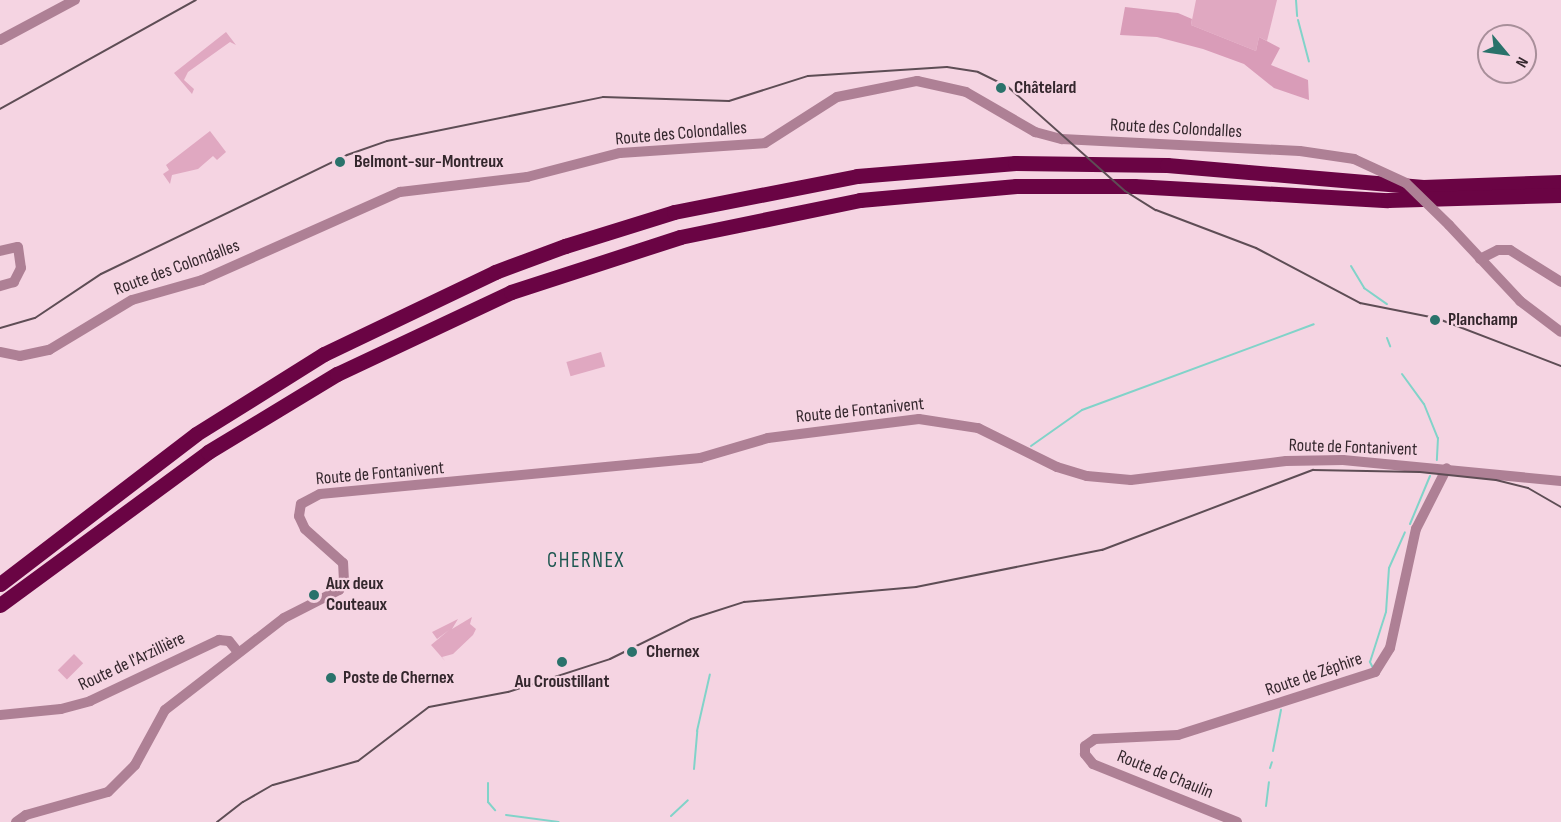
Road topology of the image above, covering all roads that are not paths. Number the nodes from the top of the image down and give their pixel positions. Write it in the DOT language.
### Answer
graph roads {
  1 [pos="75,0"];
  2 [pos="0,40"];
  3 [pos="1561,183"];
  4 [pos="1561,195"];
  5 [pos="0,250"];
  6 [pos="1480,259"];
  7 [pos="1561,282"];
  8 [pos="0,286"];
  9 [pos="1561,332"];
  10 [pos="0,352"];
  11 [pos="1447,468"];
  12 [pos="1561,481"];
  13 [pos="0,584"];
  14 [pos="0,605"];
  15 [pos="237,651"];
  16 [pos="0,716"];
  17 [pos="1084,754"];
  18 [pos="16,822"];
  19 [pos="1237,822"];
  1 -- 2 [label="street"];
  3 -- 13 [label="highway"];
  4 -- 14 [label="highway"];
  5 -- 8 [label="street"];
  6 -- 7 [label="street"];
  6 -- 9 [label="street, Route des Colondalles"];
  6 -- 10 [label="street, Route des Colondalles, bridge"];
  11 -- 12 [label="street, Route de Fontanivent"];
  11 -- 15 [label="street, Route de Fontanivent"];
  11 -- 17 [label="street, Route de Zéphire"];
  15 -- 16 [label="street, Route de l'Arzillière"];
  15 -- 18 [label="street"];
  17 -- 19 [label="street, Route de Chaulin"];
}
